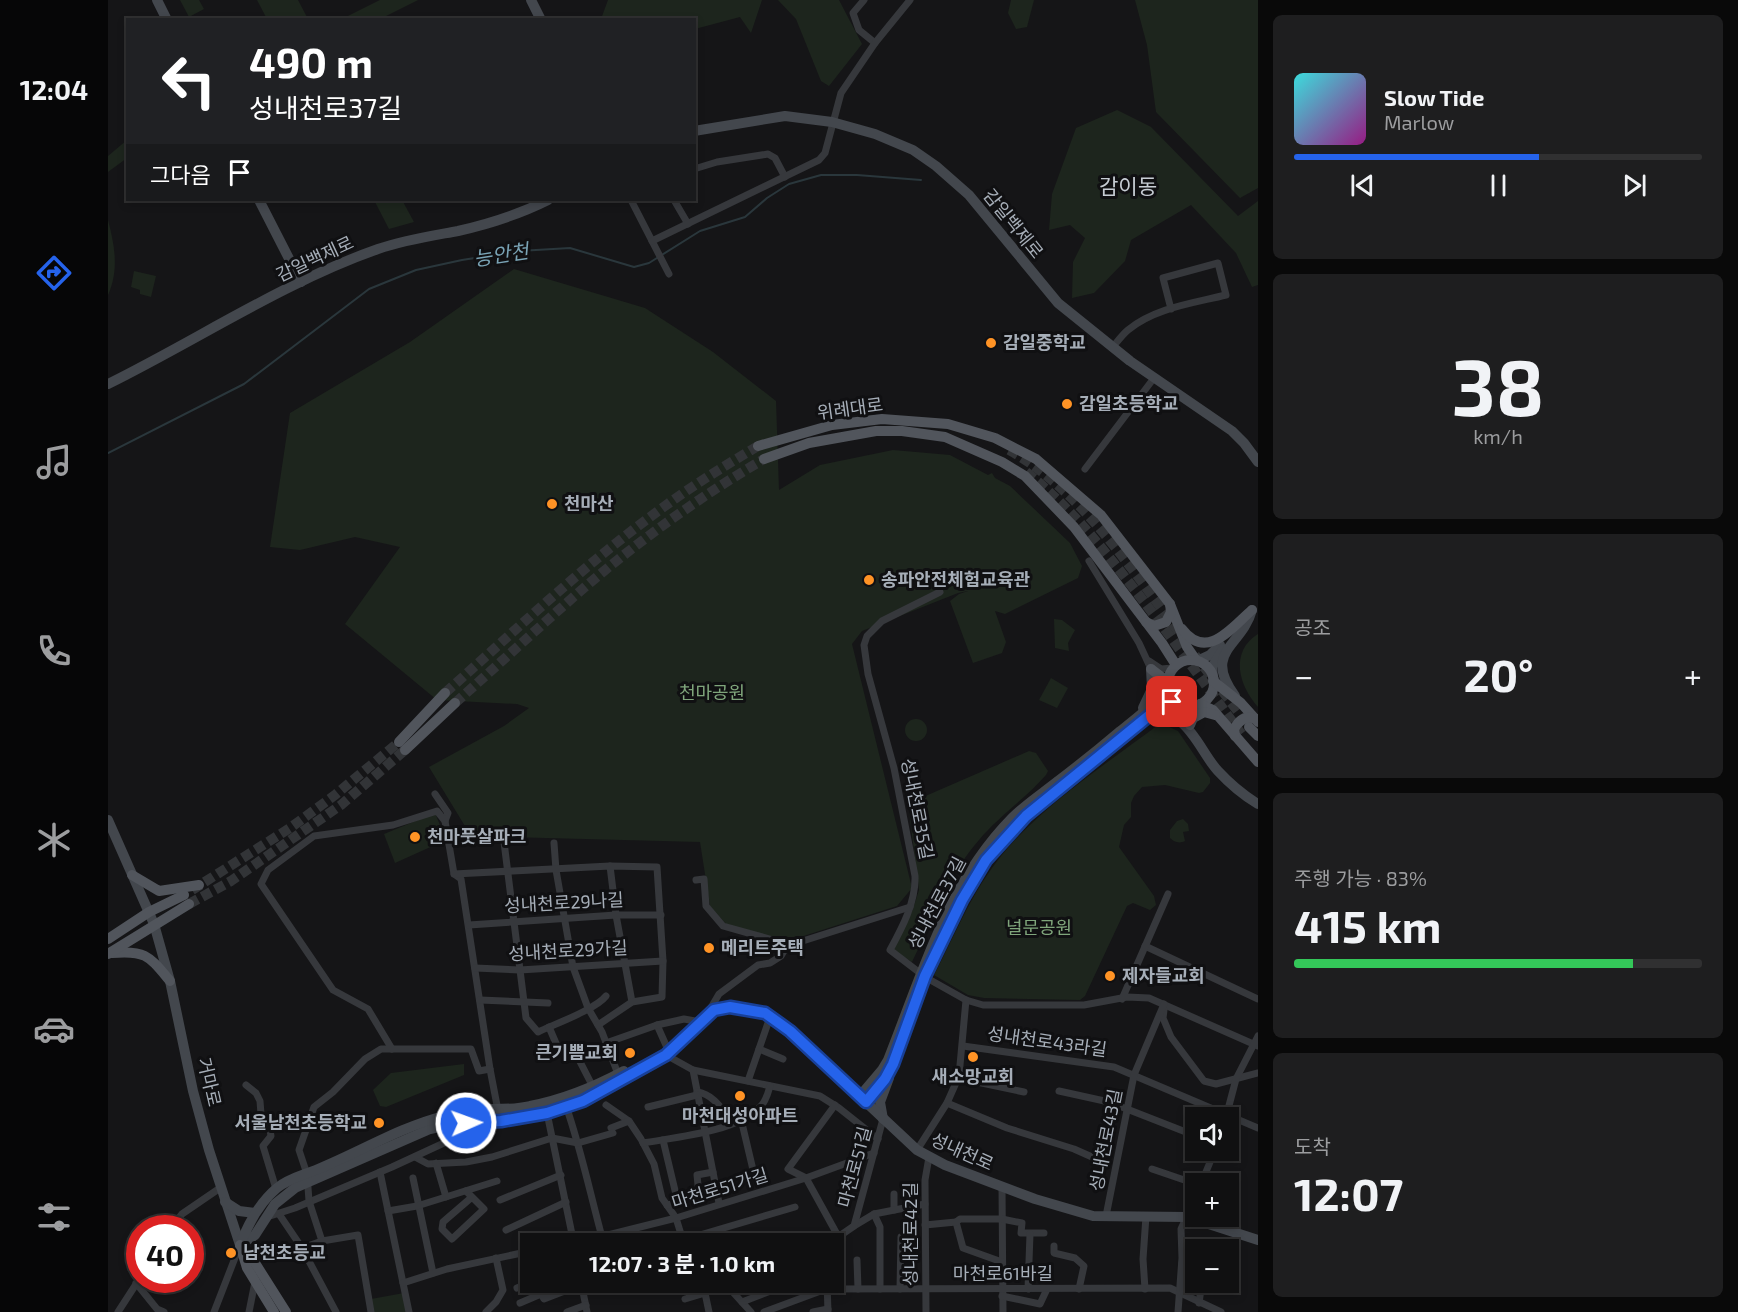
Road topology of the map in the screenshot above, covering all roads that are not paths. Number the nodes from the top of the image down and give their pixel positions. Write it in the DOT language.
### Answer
graph roads {
  1 [pos="156,0"];
  2 [pos="531,0"];
  3 [pos="864,0"];
  4 [pos="910,0"];
  5 [pos="166,18"];
  6 [pos="540,18"];
  7 [pos="875,44"];
  8 [pos="832,122"];
  9 [pos="696,131"];
  10 [pos="696,168"];
  11 [pos="785,177"];
  12 [pos="260,201"];
  13 [pos="546,201"];
  14 [pos="632,201"];
  15 [pos="675,201"];
  16 [pos="688,224"];
  17 [pos="654,245"];
  18 [pos="669,274"];
  19 [pos="301,282"];
  20 [pos="1171,309"];
  21 [pos="1112,348"];
  22 [pos="1154,378"];
  23 [pos="108,384"];
  24 [pos="758,446"];
  25 [pos="764,459"];
  26 [pos="1258,462"];
  27 [pos="1085,469"];
  28 [pos="1089,561"];
  29 [pos="940,592"];
  30 [pos="1170,604"];
  31 [pos="1255,605"];
  32 [pos="1145,622"];
  33 [pos="1180,626"];
  34 [pos="1226,642"];
  35 [pos="1197,661"];
  36 [pos="1150,665"];
  37 [pos="1174,667"];
  38 [pos="1213,679"];
  39 [pos="1168,683"];
  40 [pos="446,693"];
  41 [pos="1177,702"];
  42 [pos="1241,703"];
  43 [pos="454,704"];
  44 [pos="1198,704"];
  45 [pos="1146,719"];
  46 [pos="1132,722"];
  47 [pos="1223,722"];
  48 [pos="1248,728"];
  49 [pos="1190,729"];
  50 [pos="1258,736"];
  51 [pos="1258,752"];
  52 [pos="1258,762"];
  53 [pos="1069,777"];
  54 [pos="435,794"];
  55 [pos="1258,804"];
  56 [pos="108,820"];
  57 [pos="446,821"];
  58 [pos="504,842"];
  59 [pos="554,843"];
  60 [pos="610,866"];
  61 [pos="507,870"];
  62 [pos="556,870"];
  63 [pos="454,874"];
  64 [pos="132,875"];
  65 [pos="696,880"];
  66 [pos="199,885"];
  67 [pos="1168,894"];
  68 [pos="909,907"];
  69 [pos="149,912"];
  70 [pos="616,915"];
  71 [pos="661,915"];
  72 [pos="564,919"];
  73 [pos="513,920"];
  74 [pos="154,924"];
  75 [pos="469,924"];
  76 [pos="108,939"];
  77 [pos="787,946"];
  78 [pos="1145,946"];
  79 [pos="108,954"];
  80 [pos="663,961"];
  81 [pos="625,963"];
  82 [pos="573,967"];
  83 [pos="475,968"];
  84 [pos="520,970"];
  85 [pos="923,975"];
  86 [pos="170,981"];
  87 [pos="606,996"];
  88 [pos="1122,999"];
  89 [pos="1258,999"];
  90 [pos="480,1000"];
  91 [pos="966,1000"];
  92 [pos="524,1001"];
  93 [pos="632,1002"];
  94 [pos="548,1003"];
  95 [pos="1164,1004"];
  96 [pos="588,1008"];
  97 [pos="770,1017"];
  98 [pos="704,1020"];
  99 [pos="598,1025"];
  100 [pos="657,1025"];
  101 [pos="549,1027"];
  102 [pos="1258,1036"];
  103 [pos="606,1043"];
  104 [pos="1256,1045"];
  105 [pos="963,1046"];
  106 [pos="392,1049"];
  107 [pos="759,1049"];
  108 [pos="668,1054"];
  109 [pos="783,1059"];
  110 [pos="490,1069"];
  111 [pos="693,1070"];
  112 [pos="890,1072"];
  113 [pos="1258,1073"];
  114 [pos="618,1074"];
  115 [pos="1134,1075"];
  116 [pos="958,1078"];
  117 [pos="1236,1079"];
  118 [pos="748,1081"];
  119 [pos="246,1085"];
  120 [pos="592,1085"];
  121 [pos="770,1086"];
  122 [pos="1024,1092"];
  123 [pos="1059,1092"];
  124 [pos="697,1093"];
  125 [pos="863,1099"];
  126 [pos="947,1103"];
  127 [pos="606,1105"];
  128 [pos="835,1105"];
  129 [pos="566,1106"];
  130 [pos="648,1107"];
  131 [pos="1206,1107"];
  132 [pos="1228,1107"];
  133 [pos="1126,1108"];
  134 [pos="547,1113"];
  135 [pos="497,1118"];
  136 [pos="741,1119"];
  137 [pos="883,1119"];
  138 [pos="629,1121"];
  139 [pos="1239,1121"];
  140 [pos="734,1123"];
  141 [pos="1258,1128"];
  142 [pos="704,1131"];
  143 [pos="1185,1132"];
  144 [pos="552,1138"];
  145 [pos="878,1139"];
  146 [pos="663,1140"];
  147 [pos="578,1143"];
  148 [pos="643,1143"];
  149 [pos="917,1150"];
  150 [pos="874,1153"];
  151 [pos="415,1157"];
  152 [pos="929,1157"];
  153 [pos="1101,1161"];
  154 [pos="436,1164"];
  155 [pos="1152,1169"];
  156 [pos="380,1172"];
  157 [pos="713,1172"];
  158 [pos="754,1174"];
  159 [pos="561,1175"];
  160 [pos="307,1178"];
  161 [pos="413,1178"];
  162 [pos="806,1178"];
  163 [pos="1185,1180"];
  164 [pos="496,1181"];
  165 [pos="698,1185"];
  166 [pos="1002,1187"];
  167 [pos="220,1188"];
  168 [pos="276,1188"];
  169 [pos="469,1194"];
  170 [pos="894,1194"];
  171 [pos="446,1197"];
  172 [pos="500,1200"];
  173 [pos="309,1201"];
  174 [pos="566,1202"];
  175 [pos="225,1203"];
  176 [pos="719,1203"];
  177 [pos="925,1204"];
  178 [pos="667,1205"];
  179 [pos="417,1206"];
  180 [pos="795,1207"];
  181 [pos="894,1210"];
  182 [pos="388,1211"];
  183 [pos="279,1214"];
  184 [pos="874,1214"];
  185 [pos="181,1215"];
  186 [pos="260,1215"];
  187 [pos="1107,1216"];
  188 [pos="1146,1216"];
  189 [pos="1185,1216"];
  190 [pos="676,1218"];
  191 [pos="1002,1219"];
  192 [pos="1185,1220"];
  193 [pos="956,1222"];
  194 [pos="925,1225"];
  195 [pos="854,1226"];
  196 [pos="1220,1227"];
  197 [pos="506,1230"];
  198 [pos="571,1233"];
  199 [pos="601,1233"];
  200 [pos="618,1233"];
  201 [pos="681,1233"];
  202 [pos="713,1233"];
  203 [pos="836,1233"];
  204 [pos="843,1233"];
  205 [pos="1044,1233"];
  206 [pos="1030,1234"];
  207 [pos="901,1237"];
  208 [pos="1258,1240"];
  209 [pos="322,1241"];
  210 [pos="240,1245"];
  211 [pos="1054,1246"];
  212 [pos="302,1248"];
  213 [pos="520,1253"];
  214 [pos="496,1258"];
  215 [pos="857,1260"];
  216 [pos="1002,1262"];
  217 [pos="1182,1263"];
  218 [pos="1185,1264"];
  219 [pos="433,1273"];
  220 [pos="255,1281"];
  221 [pos="403,1283"];
  222 [pos="520,1287"];
  223 [pos="517,1288"];
  224 [pos="844,1288"];
  225 [pos="1145,1288"];
  226 [pos="858,1289"];
  227 [pos="880,1289"];
  228 [pos="900,1289"];
  229 [pos="926,1289"];
  230 [pos="1028,1289"];
  231 [pos="1047,1289"];
  232 [pos="1079,1289"];
  233 [pos="130,1293"];
  234 [pos="147,1293"];
  235 [pos="559,1293"];
  236 [pos="585,1293"];
  237 [pos="734,1293"];
  238 [pos="765,1293"];
  239 [pos="810,1293"];
  240 [pos="827,1293"];
  241 [pos="1002,1293"];
  242 [pos="1180,1293"];
  243 [pos="1200,1293"];
  244 [pos="685,1299"];
  245 [pos="742,1302"];
  246 [pos="520,1303"];
  247 [pos="1199,1303"];
  248 [pos="785,1304"];
  249 [pos="586,1309"];
  250 [pos="828,1311"];
  251 [pos="118,1312"];
  252 [pos="164,1312"];
  253 [pos="214,1312"];
  254 [pos="249,1312"];
  255 [pos="274,1312"];
  256 [pos="286,1312"];
  257 [pos="336,1312"];
  258 [pos="371,1312"];
  259 [pos="409,1312"];
  260 [pos="486,1312"];
  261 [pos="567,1312"];
  262 [pos="709,1312"];
  263 [pos="751,1312"];
  264 [pos="764,1312"];
  265 [pos="780,1312"];
  266 [pos="813,1312"];
  267 [pos="926,1312"];
  268 [pos="1003,1312"];
  269 [pos="1178,1312"];
  270 [pos="1221,1312"];
  1 -- 5 [label="main road"];
  2 -- 6 [label="main road"];
  3 -- 7 [label="street"];
  4 -- 7 [label="street"];
  7 -- 8 [label="street"];
  8 -- 9 [label="main road, 감일백제로"];
  8 -- 11 [label="street"];
  8 -- 21 [label="main road, 감일백제로"];
  10 -- 11 [label="street"];
  11 -- 16 [label="street"];
  12 -- 19 [label="main road"];
  13 -- 19 [label="main road, 감일백제로"];
  14 -- 17 [label="street"];
  15 -- 16 [label="street"];
  16 -- 17 [label="street"];
  17 -- 18 [label="street"];
  19 -- 23 [label="main road, 감일백제로"];
  20 -- 20 [label="street"];
  20 -- 21 [label="street"];
  21 -- 22 [label="main road, 감일백제로"];
  22 -- 26 [label="main road, 감일백제로"];
  22 -- 27 [label="street"];
  24 -- 30 [label="main road, 위례대로"];
  25 -- 32 [label="main road, 위례대로"];
  28 -- 36 [label="street"];
  29 -- 68 [label="street, 성내천로35길"];
  30 -- 32 [label="main road"];
  30 -- 33 [label="main road, 위례대로"];
  31 -- 33 [label="main road"];
  31 -- 34 [label="main road"];
  31 -- 42 [label="main road"];
  32 -- 37 [label="main road, 위례대로"];
  33 -- 35 [label="main road, 위례대로"];
  34 -- 35 [label="main road"];
  34 -- 38 [label="main road"];
  35 -- 37 [label="main road"];
  35 -- 38 [label="main road"];
  36 -- 37 [label="street"];
  36 -- 39 [label="main road"];
  36 -- 46 [label="main road"];
  37 -- 39 [label="main road"];
  38 -- 42 [label="main road"];
  38 -- 44 [label="main road"];
  39 -- 41 [label="main road"];
  39 -- 46 [label="main road, 성내천로37길"];
  40 -- 43 [label="main road"];
  41 -- 44 [label="main road"];
  41 -- 45 [label="main road, 성내천로37길"];
  41 -- 49 [label="main road"];
  42 -- 48 [label="main road"];
  44 -- 47 [label="main road"];
  44 -- 49 [label="main road"];
  45 -- 49 [label="main road"];
  45 -- 53 [label="main road, 성내천로37길"];
  46 -- 53 [label="main road, 성내천로37길"];
  47 -- 48 [label="main road"];
  47 -- 49 [label="main road"];
  48 -- 50 [label="main road"];
  48 -- 51 [label="main road"];
  48 -- 52 [label="main road"];
  49 -- 55 [label="main road"];
  53 -- 85 [label="main road, 성내천로37길"];
  54 -- 57 [label="street"];
  56 -- 64 [label="main road, 거마로"];
  57 -- 63 [label="street"];
  57 -- 106 [label="street"];
  58 -- 61 [label="street"];
  59 -- 62 [label="street"];
  60 -- 62 [label="street"];
  60 -- 70 [label="street"];
  60 -- 71 [label="street"];
  61 -- 62 [label="street"];
  61 -- 63 [label="street"];
  61 -- 73 [label="street"];
  62 -- 72 [label="street"];
  63 -- 75 [label="street"];
  64 -- 66 [label="main road"];
  64 -- 69 [label="main road, 거마로"];
  65 -- 77 [label="street"];
  67 -- 78 [label="street"];
  68 -- 77 [label="street"];
  68 -- 85 [label="street, 성내천로35길"];
  69 -- 74 [label="main road, 거마로"];
  69 -- 74 [label="main road"];
  69 -- 76 [label="main road"];
  70 -- 71 [label="street, 성내천로29나길"];
  70 -- 72 [label="street, 성내천로29나길"];
  70 -- 81 [label="street"];
  71 -- 80 [label="street"];
  72 -- 73 [label="street, 성내천로29나길"];
  72 -- 82 [label="street"];
  73 -- 75 [label="street, 성내천로29나길"];
  73 -- 84 [label="street"];
  74 -- 79 [label="main road"];
  74 -- 86 [label="main road, 거마로"];
  75 -- 83 [label="street"];
  77 -- 98 [label="street"];
  78 -- 88 [label="street"];
  78 -- 89 [label="street"];
  79 -- 86 [label="main road"];
  80 -- 81 [label="street, 성내천로29가길"];
  80 -- 93 [label="street"];
  81 -- 82 [label="street, 성내천로29가길"];
  81 -- 93 [label="street"];
  82 -- 84 [label="street, 성내천로29가길"];
  82 -- 96 [label="street"];
  83 -- 84 [label="street, 성내천로29가길"];
  83 -- 90 [label="street"];
  84 -- 92 [label="street"];
  85 -- 91 [label="street"];
  85 -- 112 [label="main road, 성내천로37길"];
  85 -- 125 [label="main road, 성내천로37길"];
  86 -- 167 [label="main road, 거마로"];
  87 -- 96 [label="street"];
  88 -- 91 [label="street"];
  88 -- 95 [label="street"];
  90 -- 92 [label="street"];
  90 -- 110 [label="street"];
  91 -- 105 [label="street"];
  92 -- 94 [label="street"];
  92 -- 101 [label="street"];
  93 -- 99 [label="street"];
  95 -- 104 [label="street"];
  95 -- 115 [label="street, 성내천로43길"];
  95 -- 117 [label="street"];
  96 -- 99 [label="street"];
  96 -- 101 [label="street"];
  97 -- 98 [label="main road, 성내천로"];
  97 -- 107 [label="street"];
  97 -- 125 [label="main road, 성내천로"];
  98 -- 100 [label="street, 성내천로"];
  98 -- 108 [label="main road, 성내천로"];
  99 -- 103 [label="street"];
  100 -- 103 [label="street, 성내천로"];
  100 -- 108 [label="street"];
  101 -- 120 [label="street"];
  102 -- 104 [label="street"];
  103 -- 114 [label="street"];
  104 -- 117 [label="street"];
  105 -- 115 [label="street, 성내천로43라길"];
  105 -- 116 [label="street"];
  106 -- 110 [label="street"];
  106 -- 160 [label="street"];
  107 -- 109 [label="street"];
  107 -- 118 [label="street"];
  108 -- 111 [label="street"];
  108 -- 114 [label="main road, 성내천로"];
  108 -- 129 [label="main road, 성내천로"];
  110 -- 135 [label="street"];
  111 -- 118 [label="street"];
  111 -- 124 [label="street"];
  112 -- 125 [label="main road, 성내천로37길"];
  112 -- 137 [label="main road"];
  113 -- 117 [label="street"];
  114 -- 120 [label="main road, 성내천로"];
  115 -- 131 [label="street, 성내천로43라길"];
  115 -- 133 [label="street, 성내천로43길"];
  116 -- 122 [label="street"];
  116 -- 126 [label="street"];
  117 -- 132 [label="street"];
  118 -- 121 [label="street"];
  119 -- 168 [label="street"];
  120 -- 135 [label="main road, 성내천로"];
  121 -- 128 [label="street"];
  121 -- 136 [label="street"];
  123 -- 133 [label="street"];
  124 -- 130 [label="street"];
  124 -- 140 [label="street"];
  124 -- 142 [label="street"];
  125 -- 137 [label="main road, 성내천로"];
  126 -- 149 [label="street"];
  126 -- 153 [label="street"];
  127 -- 138 [label="street"];
  128 -- 145 [label="street"];
  128 -- 162 [label="street"];
  129 -- 134 [label="main road, 성내천로"];
  129 -- 147 [label="street"];
  133 -- 143 [label="street"];
  133 -- 187 [label="street, 성내천로43길"];
  134 -- 135 [label="main road, 성내천로"];
  134 -- 144 [label="street"];
  135 -- 151 [label="street"];
  135 -- 160 [label="main road, 성내천로"];
  135 -- 160 [label="main road, 성내천로"];
  136 -- 140 [label="street"];
  136 -- 158 [label="street"];
  137 -- 145 [label="street, 마천로51길"];
  137 -- 149 [label="main road, 성내천로"];
  138 -- 147 [label="street"];
  138 -- 148 [label="street"];
  139 -- 141 [label="street, 성내천로43라길"];
  140 -- 142 [label="street"];
  142 -- 146 [label="street"];
  142 -- 157 [label="street"];
  144 -- 147 [label="street"];
  144 -- 154 [label="street"];
  144 -- 159 [label="street"];
  145 -- 150 [label="street, 마천로51길"];
  146 -- 148 [label="street"];
  146 -- 178 [label="street"];
  147 -- 199 [label="street"];
  148 -- 178 [label="street"];
  149 -- 152 [label="main road, 성내천로"];
  150 -- 162 [label="street, 마천로51가길"];
  150 -- 195 [label="street, 마천로51길"];
  151 -- 154 [label="street"];
  151 -- 156 [label="street"];
  152 -- 166 [label="main road, 성내천로"];
  152 -- 177 [label="street, 성내천로42길"];
  154 -- 171 [label="street"];
  155 -- 163 [label="street"];
  156 -- 173 [label="street"];
  156 -- 182 [label="street"];
  157 -- 165 [label="street"];
  157 -- 176 [label="street"];
  159 -- 172 [label="street"];
  159 -- 174 [label="street"];
  160 -- 168 [label="main road, 성내천로"];
  160 -- 173 [label="street"];
  160 -- 186 [label="main road, 성내천로"];
  161 -- 179 [label="street"];
  162 -- 176 [label="street, 마천로51가길"];
  162 -- 203 [label="street"];
  164 -- 169 [label="street"];
  166 -- 187 [label="main road, 성내천로"];
  166 -- 191 [label="street"];
  167 -- 175 [label="main road, 거마로"];
  167 -- 185 [label="street"];
  168 -- 186 [label="main road, 성내천로"];
  169 -- 169 [label="street"];
  169 -- 171 [label="street"];
  170 -- 181 [label="street"];
  171 -- 179 [label="street"];
  173 -- 183 [label="street"];
  173 -- 209 [label="street"];
  174 -- 197 [label="street"];
  174 -- 198 [label="street"];
  175 -- 186 [label="main road"];
  175 -- 210 [label="main road, 거마로"];
  176 -- 190 [label="street, 마천로51가길"];
  177 -- 181 [label="street"];
  177 -- 194 [label="street, 성내천로42길"];
  178 -- 190 [label="street"];
  179 -- 182 [label="street"];
  179 -- 219 [label="street"];
  180 -- 202 [label="street"];
  181 -- 184 [label="street"];
  182 -- 221 [label="street"];
  183 -- 186 [label="street"];
  183 -- 212 [label="street"];
  184 -- 195 [label="street"];
  184 -- 227 [label="street"];
  186 -- 210 [label="main road, 성내천로"];
  187 -- 188 [label="main road, 성내천로"];
  188 -- 189 [label="main road, 성내천로"];
  188 -- 225 [label="street"];
  190 -- 200 [label="street, 마천로51가길"];
  190 -- 201 [label="street"];
  191 -- 193 [label="street"];
  191 -- 206 [label="street"];
  191 -- 216 [label="street"];
  192 -- 217 [label="street"];
  193 -- 194 [label="street"];
  193 -- 216 [label="street"];
  194 -- 229 [label="street, 성내천로42길"];
  195 -- 204 [label="street, 마천로51길"];
  196 -- 208 [label="main road, 성내천로"];
  205 -- 206 [label="street"];
  206 -- 230 [label="street"];
  207 -- 228 [label="street"];
  209 -- 212 [label="street"];
  209 -- 258 [label="street"];
  210 -- 220 [label="main road, 거마로"];
  210 -- 253 [label="street, 성내천로"];
  210 -- 256 [label="main road, 거마로"];
  211 -- 232 [label="street"];
  212 -- 257 [label="street"];
  213 -- 214 [label="street"];
  214 -- 219 [label="street"];
  214 -- 260 [label="street"];
  215 -- 226 [label="street"];
  216 -- 241 [label="street"];
  217 -- 218 [label="street"];
  217 -- 242 [label="street"];
  219 -- 221 [label="street"];
  220 -- 254 [label="street"];
  220 -- 255 [label="main road, 거마로"];
  221 -- 259 [label="street"];
  222 -- 223 [label="street"];
  224 -- 226 [label="street, 마천로61바길"];
  225 -- 232 [label="street, 마천로61바길"];
  225 -- 242 [label="street, 마천로61바길"];
  226 -- 227 [label="street, 마천로61바길"];
  227 -- 228 [label="street, 마천로61바길"];
  228 -- 229 [label="street, 마천로61바길"];
  229 -- 241 [label="street, 마천로61바길"];
  229 -- 267 [label="street, 성내천로42길"];
  230 -- 231 [label="street, 마천로61바길"];
  230 -- 241 [label="street, 마천로61바길"];
  231 -- 232 [label="street, 마천로61바길"];
  231 -- 241 [label="street"];
  233 -- 251 [label="street"];
  234 -- 252 [label="street"];
  235 -- 246 [label="street"];
  236 -- 249 [label="street"];
  237 -- 245 [label="street"];
  238 -- 245 [label="street"];
  239 -- 248 [label="street"];
  240 -- 250 [label="street"];
  241 -- 268 [label="street"];
  242 -- 247 [label="street, 마천로61바길"];
  242 -- 269 [label="street"];
  243 -- 247 [label="street"];
  244 -- 262 [label="street"];
  245 -- 263 [label="street"];
  247 -- 270 [label="street, 마천로61바길"];
  248 -- 264 [label="street"];
  248 -- 265 [label="street"];
  249 -- 261 [label="street"];
  250 -- 266 [label="street"];
}
